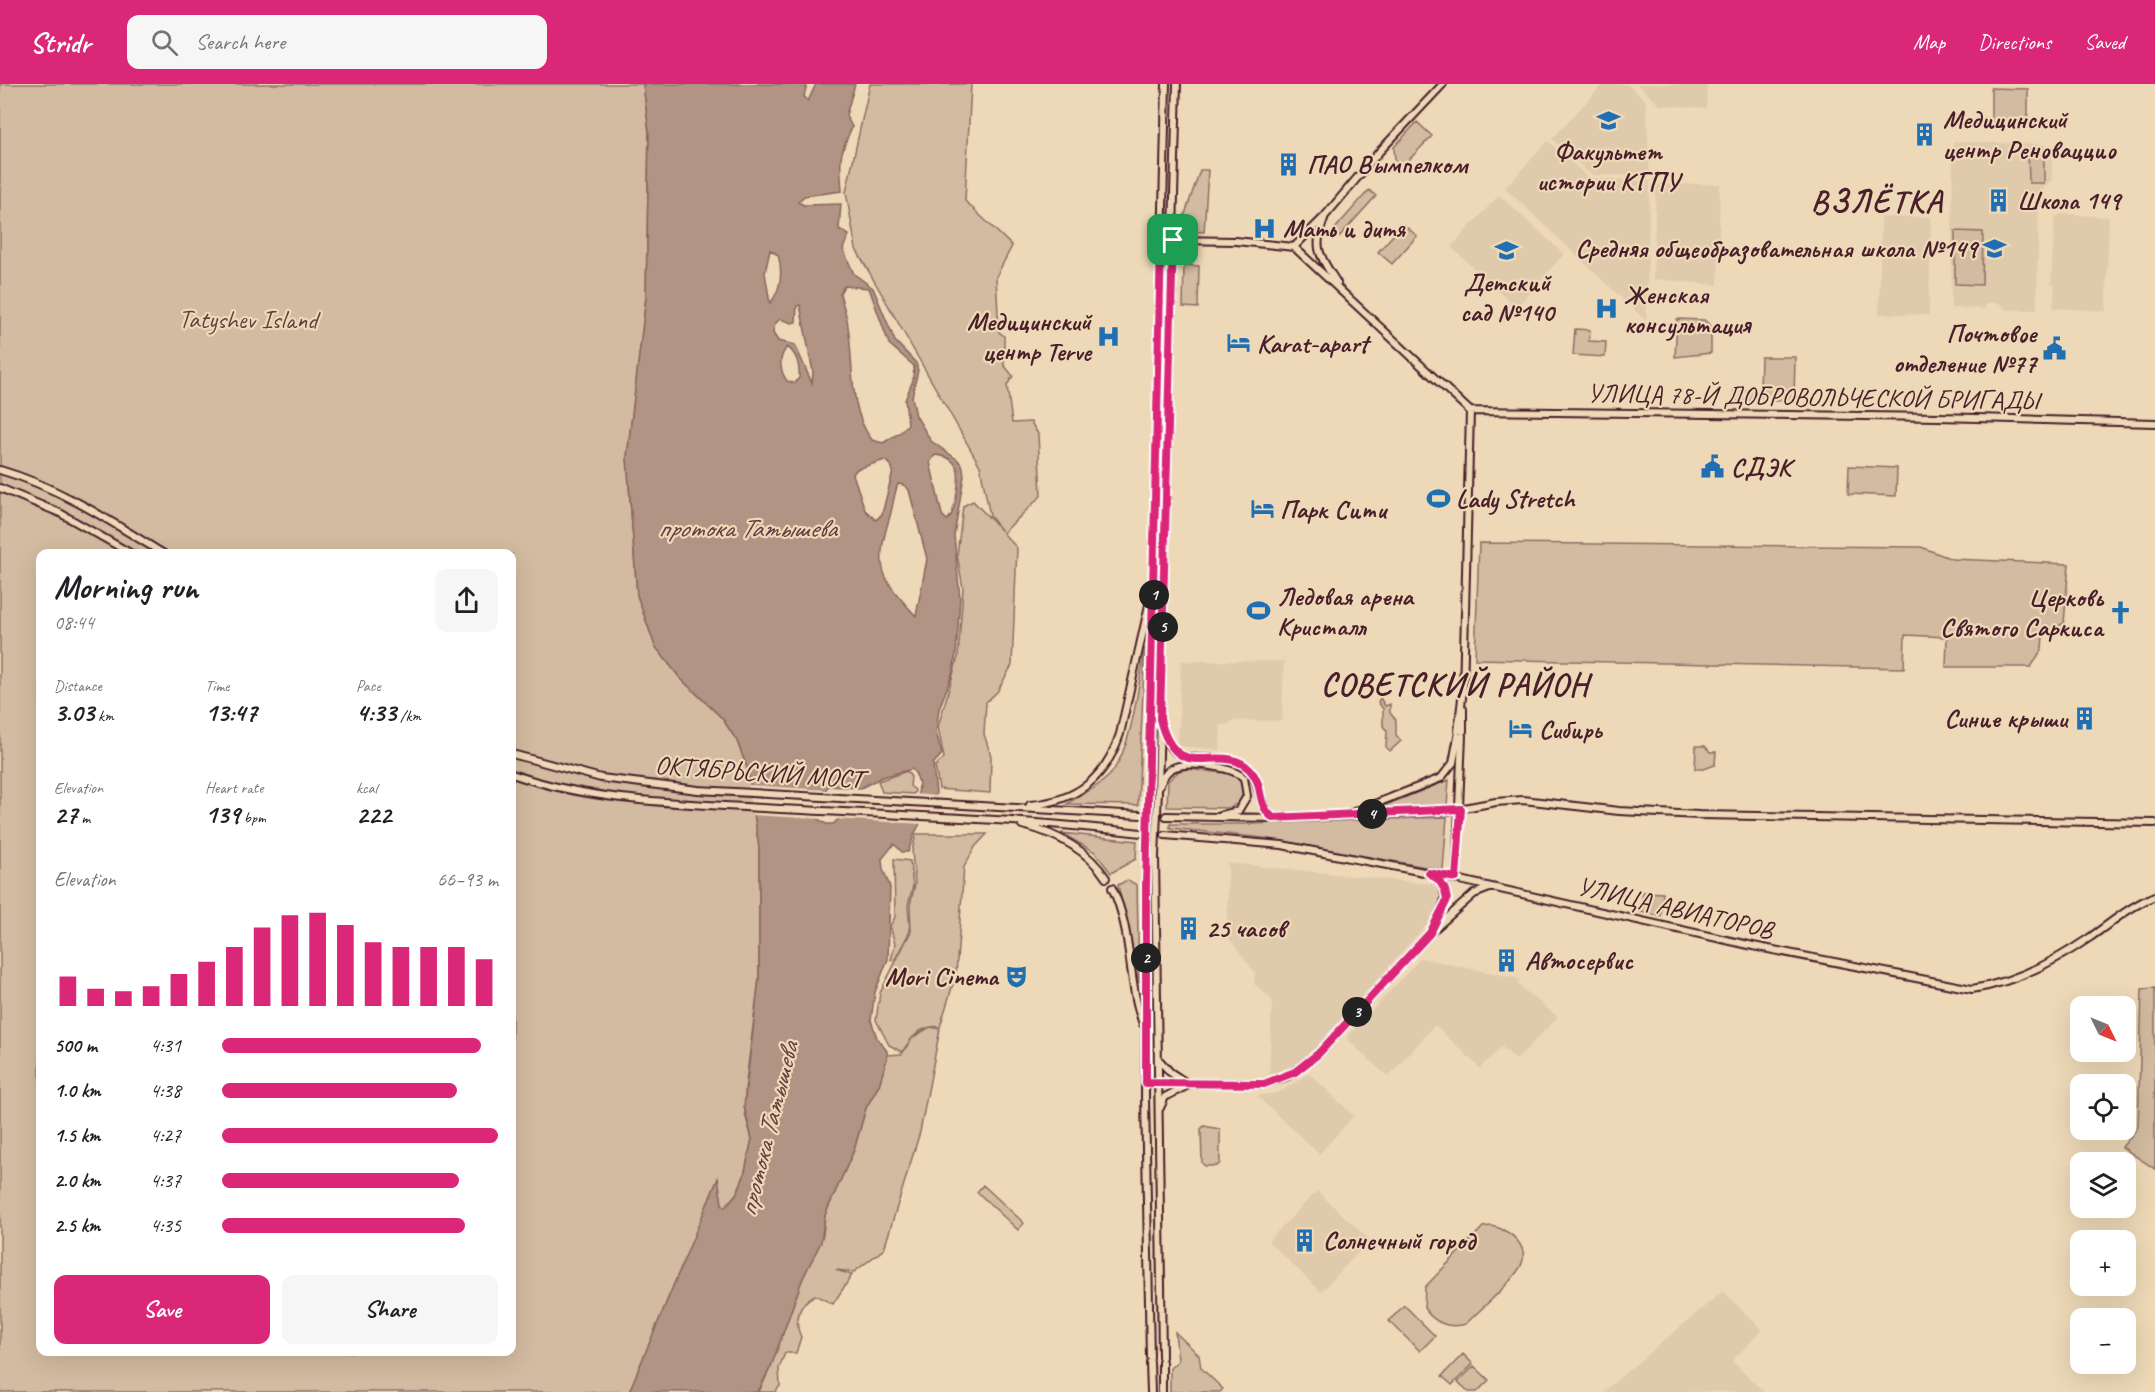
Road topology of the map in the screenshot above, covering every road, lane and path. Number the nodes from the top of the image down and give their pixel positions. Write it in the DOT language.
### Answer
graph roads {
  1 [pos="1166,84"];
  2 [pos="1177,84"];
  3 [pos="1443,84"];
  4 [pos="1325,216"];
  5 [pos="1173,240"];
  6 [pos="1161,243"];
  7 [pos="1294,247"];
  8 [pos="1341,290"];
  9 [pos="1470,411"];
  10 [pos="2155,425"];
  11 [pos="0,470"];
  12 [pos="0,488"];
  13 [pos="123,549"];
  14 [pos="155,549"];
  15 [pos="1154,585"];
  16 [pos="1160,719"];
  17 [pos="1460,733"];
  18 [pos="516,755"];
  19 [pos="516,775"];
  20 [pos="1158,791"];
  21 [pos="1008,807"];
  22 [pos="1461,809"];
  23 [pos="1141,815"];
  24 [pos="1344,815"];
  25 [pos="1166,816"];
  26 [pos="1211,818"];
  27 [pos="1273,818"];
  28 [pos="1007,822"];
  29 [pos="2155,823"];
  30 [pos="1141,833"];
  31 [pos="1165,835"];
  32 [pos="1429,873"];
  33 [pos="1106,878"];
  34 [pos="1456,878"];
  35 [pos="1493,887"];
  36 [pos="1112,888"];
  37 [pos="2155,896"];
  38 [pos="1430,933"];
  39 [pos="1146,1029"];
  40 [pos="1158,1057"];
  41 [pos="1146,1083"];
  42 [pos="1158,1084"];
  43 [pos="1191,1084"];
  44 [pos="1158,1116"];
  45 [pos="1151,1392"];
  46 [pos="1162,1392"];
  1 -- 6 [label="main road"];
  2 -- 5 [label="main road"];
  3 -- 4 [label="main road"];
  4 -- 7 [label="main road"];
  4 -- 8 [label="main road"];
  5 -- 6 [label="main road"];
  5 -- 7 [label="main road"];
  5 -- 16 [label="main road"];
  6 -- 15 [label="main road"];
  7 -- 8 [label="main road"];
  8 -- 9 [label="main road"];
  9 -- 10 [label="main road, УЛИЦА 78-Й ДОБРОВОЛЬЧЕСКОЙ БРИГАДЫ"];
  9 -- 17 [label="main road"];
  11 -- 14 [label="main road"];
  12 -- 13 [label="main road"];
  15 -- 21 [label="main road"];
  15 -- 39 [label="main road, bridge"];
  16 -- 20 [label="main road"];
  16 -- 27 [label="main road"];
  17 -- 22 [label="main road"];
  17 -- 24 [label="main road"];
  18 -- 21 [label="main road, ОКТЯБРЬСКИЙ МОСТ"];
  19 -- 28 [label="main road, ОКТЯБРЬСКИЙ МОСТ"];
  20 -- 26 [label="main road"];
  20 -- 40 [label="main road, bridge"];
  21 -- 23 [label="main road"];
  22 -- 24 [label="main road"];
  22 -- 29 [label="main road"];
  22 -- 34 [label="main road"];
  24 -- 27 [label="main road"];
  25 -- 26 [label="main road"];
  26 -- 27 [label="main road"];
  28 -- 30 [label="main road"];
  28 -- 33 [label="main road"];
  31 -- 32 [label="main road, УЛИЦА АВИАТОРОВ"];
  32 -- 34 [label="main road, УЛИЦА АВИАТОРОВ"];
  32 -- 38 [label="main road"];
  34 -- 35 [label="main road, УЛИЦА АВИАТОРОВ"];
  35 -- 37 [label="main road, УЛИЦА АВИАТОРОВ"];
  35 -- 38 [label="main road"];
  36 -- 39 [label="main road"];
  38 -- 43 [label="main road"];
  39 -- 41 [label="main road"];
  40 -- 42 [label="main road"];
  40 -- 43 [label="main road"];
  41 -- 42 [label="main road"];
  41 -- 45 [label="main road"];
  42 -- 43 [label="main road"];
  42 -- 44 [label="main road"];
  43 -- 44 [label="main road"];
  44 -- 46 [label="main road"];
}
